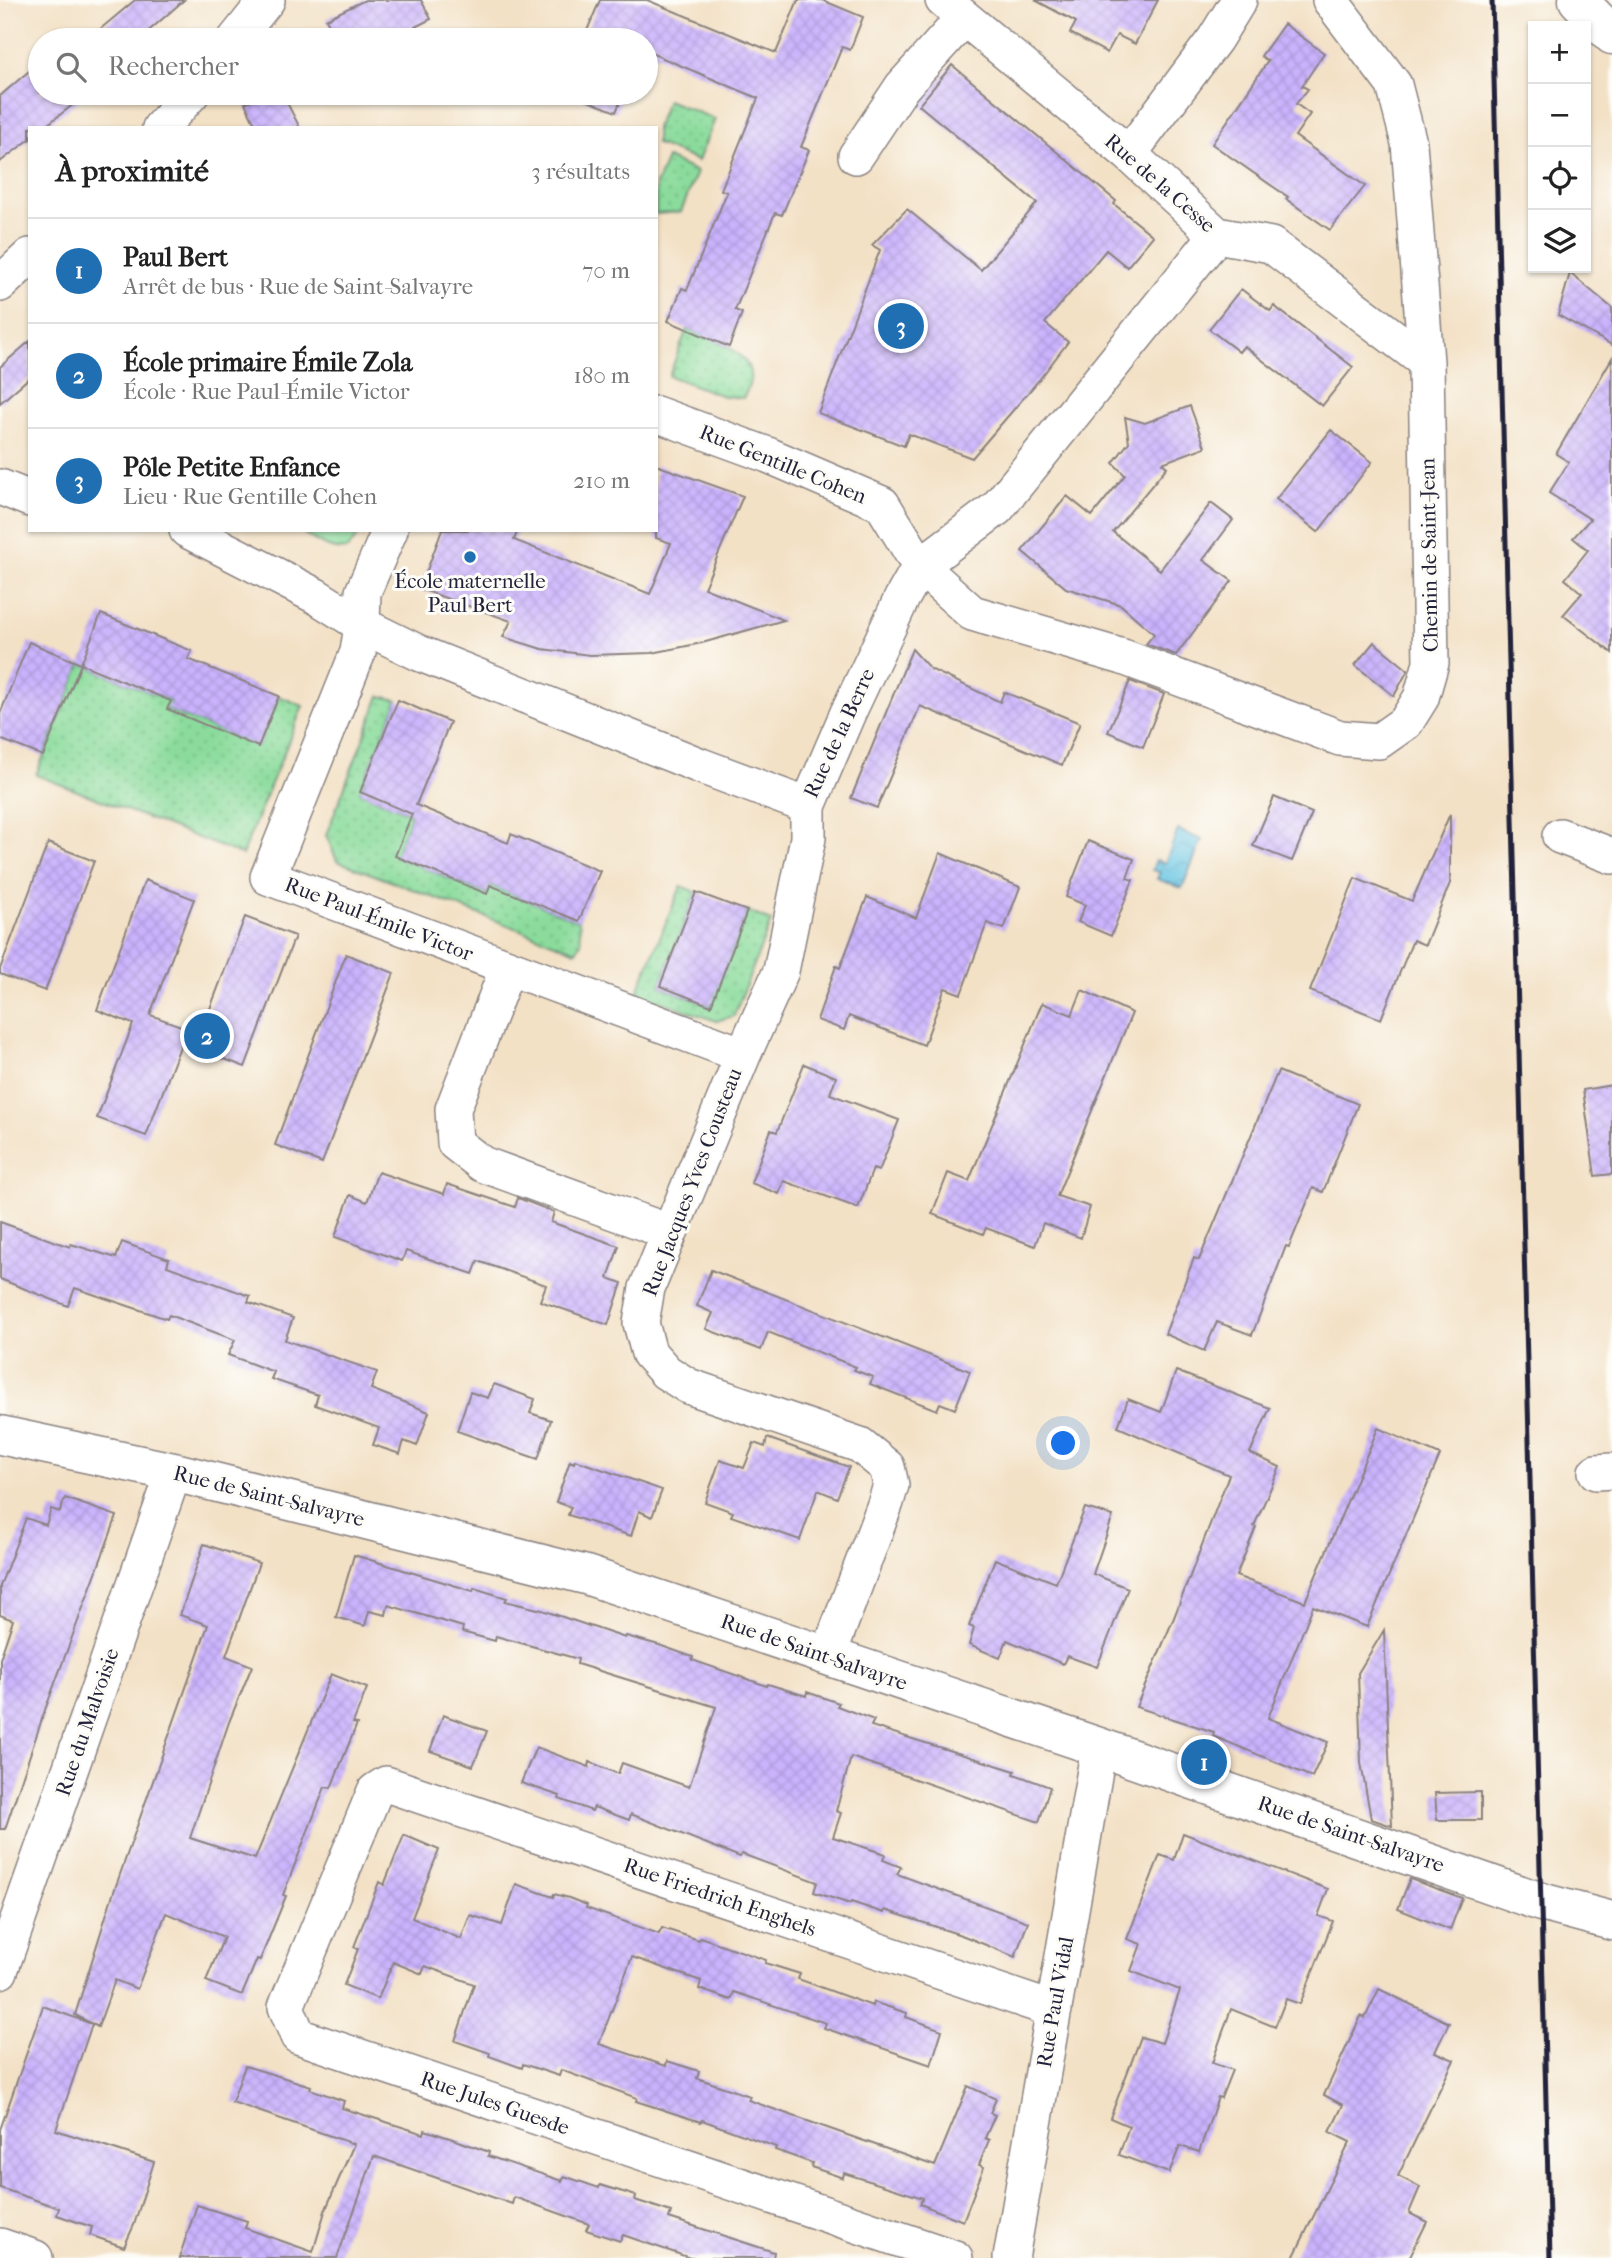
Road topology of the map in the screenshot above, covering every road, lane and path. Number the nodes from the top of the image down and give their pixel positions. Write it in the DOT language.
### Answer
graph roads {
  1 [pos="267,0"];
  2 [pos="1239,0"];
  3 [pos="1330,0"];
  4 [pos="1578,0"];
  5 [pos="954,9"];
  6 [pos="245,28"];
  7 [pos="1612,35"];
  8 [pos="181,105"];
  9 [pos="162,126"];
  10 [pos="1129,154"];
  11 [pos="856,156"];
  12 [pos="1217,234"];
  13 [pos="28,258"];
  14 [pos="0,284"];
  15 [pos="1426,362"];
  16 [pos="658,415"];
  17 [pos="0,487"];
  18 [pos="28,498"];
  19 [pos="191,532"];
  20 [pos="389,532"];
  21 [pos="919,566"];
  22 [pos="362,625"];
  23 [pos="808,806"];
  24 [pos="1560,836"];
  25 [pos="1612,856"];
  26 [pos="508,967"];
  27 [pos="743,1055"];
  28 [pos="668,1232"];
  29 [pos="0,1435"];
  30 [pos="174,1472"];
  31 [pos="828,1656"];
  32 [pos="1099,1747"];
  33 [pos="386,1784"];
  34 [pos="1612,1921"];
  35 [pos="0,1971"];
  36 [pos="1054,2010"];
  37 [pos="0,2246"];
  38 [pos="35,2258"];
  39 [pos="955,2258"];
  40 [pos="1011,2258"];
  1 -- 6 [label="street"];
  2 -- 10 [label="street"];
  3 -- 15 [label="street, Chemin de Saint-Jean"];
  4 -- 7 [label="street"];
  5 -- 10 [label="street, Rue de la Cesse"];
  5 -- 11 [label="street"];
  8 -- 9 [label="street"];
  10 -- 12 [label="street, Rue de la Cesse"];
  12 -- 15 [label="street, Rue de la Cesse"];
  12 -- 21 [label="street, Rue de la Berre"];
  13 -- 14 [label="street"];
  15 -- 21 [label="street, Chemin de Saint-Jean"];
  16 -- 21 [label="street, Rue Gentille Cohen"];
  17 -- 18 [label="street"];
  19 -- 22 [label="street, Rue de la Berre"];
  20 -- 22 [label="street"];
  21 -- 23 [label="street, Rue de la Berre"];
  22 -- 23 [label="street, Rue de la Berre"];
  22 -- 26 [label="street, Rue Paul-Émile Victor"];
  23 -- 27 [label="street, Rue Jacques Yves Cousteau"];
  24 -- 25 [label="street"];
  26 -- 27 [label="street, Rue Paul-Émile Victor"];
  26 -- 28 [label="street"];
  27 -- 28 [label="street, Rue Jacques Yves Cousteau"];
  28 -- 31 [label="street, Rue Jacques Yves Cousteau"];
  29 -- 30 [label="street, Rue de Saint-Salvayre"];
  30 -- 31 [label="street, Rue de Saint-Salvayre"];
  30 -- 35 [label="street, Rue du Malvoisie"];
  31 -- 32 [label="street, Rue de Saint-Salvayre"];
  32 -- 34 [label="street, Rue de Saint-Salvayre"];
  32 -- 36 [label="street, Rue Paul Vidal"];
  33 -- 36 [label="street, Rue Friedrich Enghels"];
  33 -- 39 [label="street, Rue Jules Guesde"];
  36 -- 40 [label="street, Rue Paul Vidal"];
  37 -- 38 [label="street"];
}
